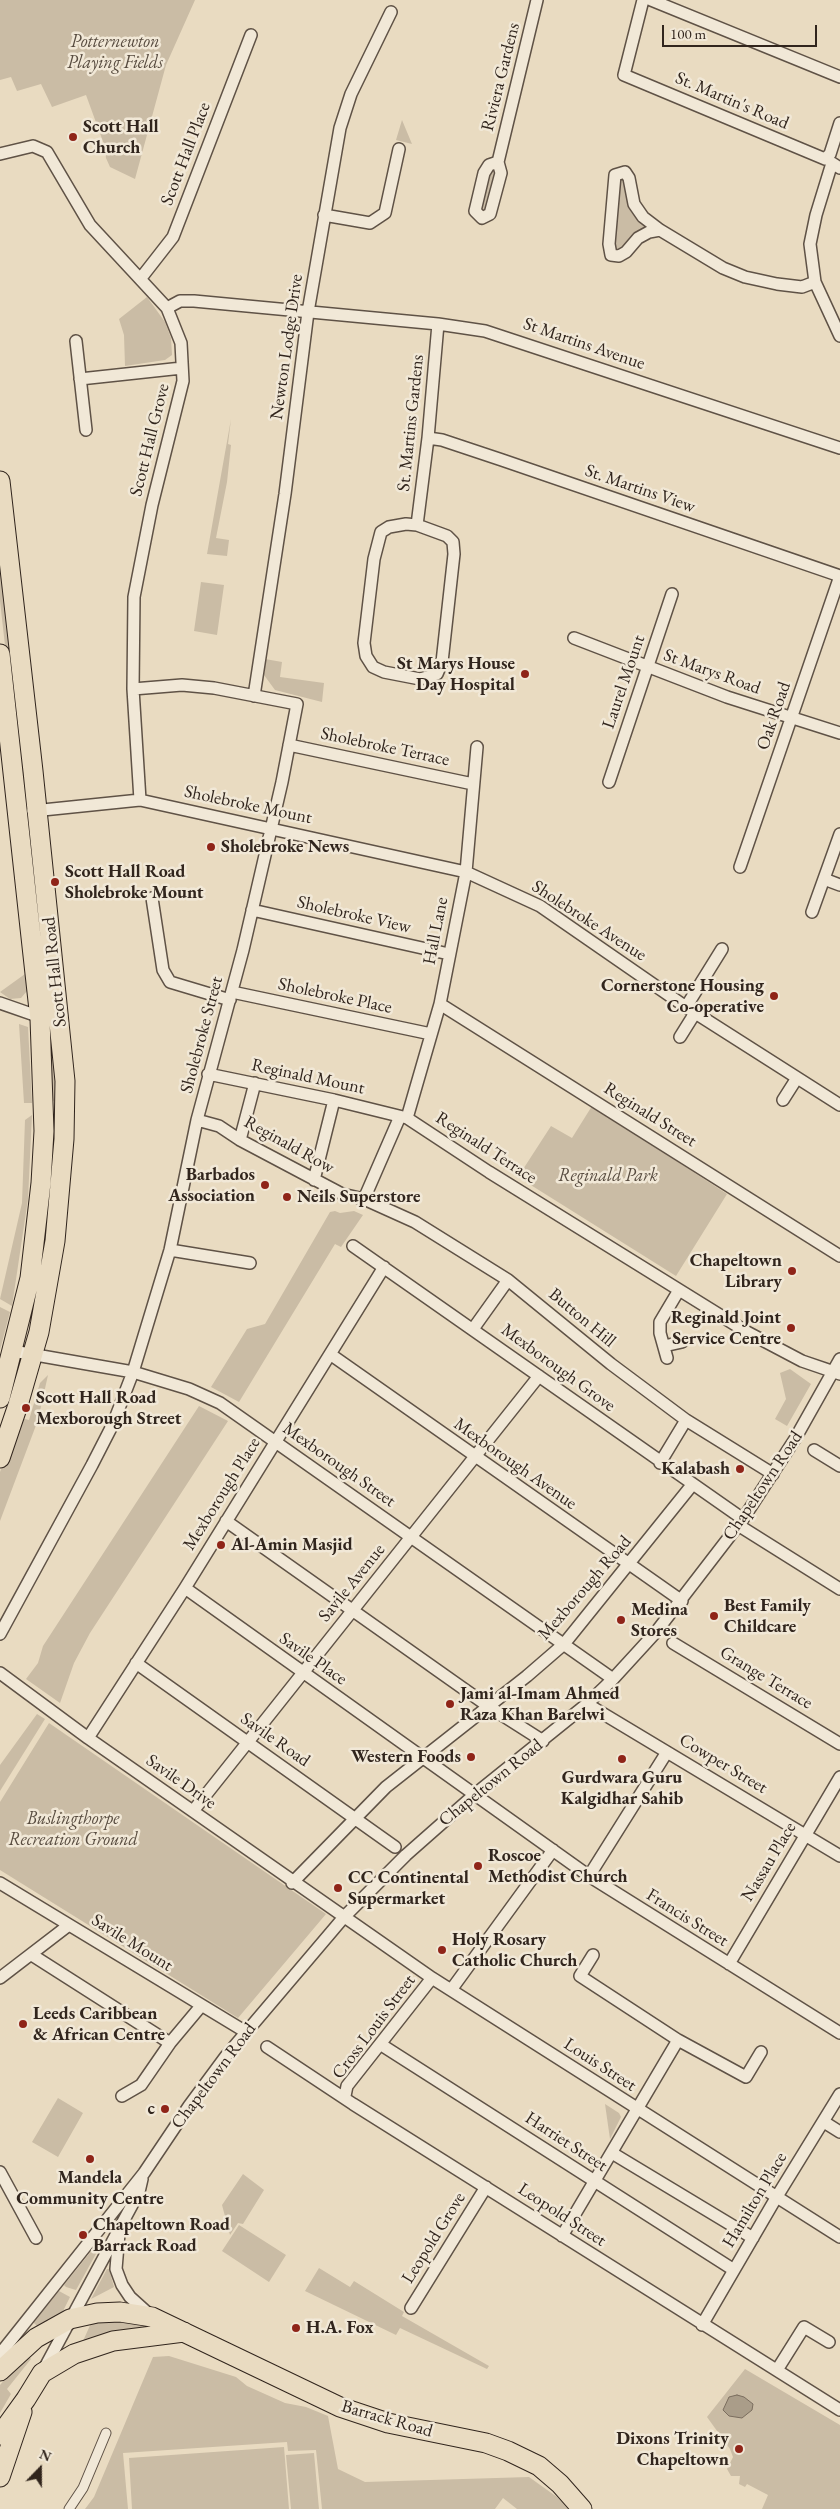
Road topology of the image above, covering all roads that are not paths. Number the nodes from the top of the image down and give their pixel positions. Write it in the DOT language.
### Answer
graph roads {
  1 [pos="537,0"];
  2 [pos="643,0"];
  3 [pos="651,0"];
  4 [pos="391,12"];
  5 [pos="251,35"];
  6 [pos="840,77"];
  7 [pos="840,123"];
  8 [pos="399,149"];
  9 [pos="0,154"];
  10 [pos="498,162"];
  11 [pos="833,163"];
  12 [pos="324,215"];
  13 [pos="660,230"];
  14 [pos="141,278"];
  15 [pos="815,282"];
  16 [pos="167,308"];
  17 [pos="308,312"];
  18 [pos="438,324"];
  19 [pos="840,336"];
  20 [pos="76,341"];
  21 [pos="182,368"];
  22 [pos="80,379"];
  23 [pos="86,430"];
  24 [pos="428,438"];
  25 [pos="840,448"];
  26 [pos="0,481"];
  27 [pos="417,525"];
  28 [pos="840,576"];
  29 [pos="672,594"];
  30 [pos="574,638"];
  31 [pos="0,654"];
  32 [pos="647,668"];
  33 [pos="133,689"];
  34 [pos="254,696"];
  35 [pos="792,718"];
  36 [pos="840,733"];
  37 [pos="289,745"];
  38 [pos="477,747"];
  39 [pos="609,782"];
  40 [pos="473,784"];
  41 [pos="140,800"];
  42 [pos="28,812"];
  43 [pos="270,827"];
  44 [pos="840,834"];
  45 [pos="740,866"];
  46 [pos="466,872"];
  47 [pos="824,879"];
  48 [pos="840,885"];
  49 [pos="152,898"];
  50 [pos="252,910"];
  51 [pos="812,912"];
  52 [pos="722,950"];
  53 [pos="449,954"];
  54 [pos="231,996"];
  55 [pos="0,1003"];
  56 [pos="440,1004"];
  57 [pos="691,1010"];
  58 [pos="40,1018"];
  59 [pos="60,1018"];
  60 [pos="431,1034"];
  61 [pos="680,1037"];
  62 [pos="208,1074"];
  63 [pos="797,1078"];
  64 [pos="255,1083"];
  65 [pos="334,1100"];
  66 [pos="783,1100"];
  67 [pos="840,1105"];
  68 [pos="402,1118"];
  69 [pos="197,1120"];
  70 [pos="240,1140"];
  71 [pos="314,1180"];
  72 [pos="364,1199"];
  73 [pos="353,1246"];
  74 [pos="170,1250"];
  75 [pos="840,1256"];
  76 [pos="250,1263"];
  77 [pos="384,1267"];
  78 [pos="508,1280"];
  79 [pos="679,1290"];
  80 [pos="473,1329"];
  81 [pos="682,1342"];
  82 [pos="664,1346"];
  83 [pos="12,1351"];
  84 [pos="330,1354"];
  85 [pos="33,1356"];
  86 [pos="667,1358"];
  87 [pos="840,1359"];
  88 [pos="133,1372"];
  89 [pos="837,1373"];
  90 [pos="539,1376"];
  91 [pos="0,1398"];
  92 [pos="686,1420"];
  93 [pos="276,1440"];
  94 [pos="814,1450"];
  95 [pos="474,1457"];
  96 [pos="0,1458"];
  97 [pos="660,1462"];
  98 [pos="840,1466"];
  99 [pos="773,1474"];
  100 [pos="692,1485"];
  101 [pos="226,1521"];
  102 [pos="740,1522"];
  103 [pos="411,1537"];
  104 [pos="629,1566"];
  105 [pos="185,1588"];
  106 [pos="840,1589"];
  107 [pos="682,1601"];
  108 [pos="353,1611"];
  109 [pos="0,1634"];
  110 [pos="673,1643"];
  111 [pos="564,1644"];
  112 [pos="136,1663"];
  113 [pos="0,1673"];
  114 [pos="302,1673"];
  115 [pos="613,1680"];
  116 [pos="587,1704"];
  117 [pos="488,1706"];
  118 [pos="88,1738"];
  119 [pos="543,1741"];
  120 [pos="248,1743"];
  121 [pos="840,1744"];
  122 [pos="668,1752"];
  123 [pos="422,1757"];
  124 [pos="840,1777"];
  125 [pos="474,1795"];
  126 [pos="193,1811"];
  127 [pos="355,1817"];
  128 [pos="806,1834"];
  129 [pos="400,1850"];
  130 [pos="553,1850"];
  131 [pos="840,1856"];
  132 [pos="589,1876"];
  133 [pos="0,1883"];
  134 [pos="292,1883"];
  135 [pos="344,1917"];
  136 [pos="69,1925"];
  137 [pos="32,1955"];
  138 [pos="593,1955"];
  139 [pos="729,1964"];
  140 [pos="0,1978"];
  141 [pos="432,1978"];
  142 [pos="452,1990"];
  143 [pos="200,2006"];
  144 [pos="246,2032"];
  145 [pos="840,2033"];
  146 [pos="678,2040"];
  147 [pos="170,2043"];
  148 [pos="380,2044"];
  149 [pos="267,2047"];
  150 [pos="761,2052"];
  151 [pos="840,2094"];
  152 [pos="122,2096"];
  153 [pos="345,2096"];
  154 [pos="637,2109"];
  155 [pos="824,2122"];
  156 [pos="840,2132"];
  157 [pos="612,2153"];
  158 [pos="0,2172"];
  159 [pos="144,2173"];
  160 [pos="595,2181"];
  161 [pos="486,2188"];
  162 [pos="776,2198"];
  163 [pos="119,2227"];
  164 [pos="562,2236"];
  165 [pos="840,2237"];
  166 [pos="36,2238"];
  167 [pos="753,2238"];
  168 [pos="734,2270"];
  169 [pos="411,2308"];
  170 [pos="152,2316"];
  171 [pos="70,2320"];
  172 [pos="702,2325"];
  173 [pos="184,2332"];
  174 [pos="828,2342"];
  175 [pos="0,2354"];
  176 [pos="777,2370"];
  177 [pos="0,2371"];
  178 [pos="42,2373"];
  179 [pos="26,2399"];
  180 [pos="840,2410"];
  181 [pos="106,2432"];
  182 [pos="0,2435"];
  183 [pos="0,2477"];
  184 [pos="69,2508"];
  185 [pos="582,2509"];
  1 -- 10 [label="street, Riviera Gardens"];
  2 -- 11 [label="street, St. Martin's Road"];
  3 -- 6 [label="street"];
  4 -- 12 [label="street, Newton Lodge Drive"];
  5 -- 14 [label="street, Scott Hall Place"];
  7 -- 11 [label="street"];
  8 -- 12 [label="street"];
  9 -- 14 [label="street, Scott Hall Grove"];
  11 -- 15 [label="street"];
  12 -- 17 [label="street, Newton Lodge Drive"];
  13 -- 13 [label="street"];
  13 -- 15 [label="street"];
  14 -- 16 [label="street, Scott Hall Grove"];
  15 -- 19 [label="street"];
  16 -- 17 [label="street, St Martins Avenue"];
  16 -- 21 [label="street, Scott Hall Grove"];
  17 -- 18 [label="street, St Martins Avenue"];
  17 -- 34 [label="street, Newton Lodge Drive"];
  18 -- 24 [label="street, St. Martins Gardens"];
  18 -- 25 [label="street, St Martins Avenue"];
  20 -- 22 [label="street"];
  21 -- 22 [label="street"];
  21 -- 33 [label="street, Scott Hall Grove"];
  22 -- 23 [label="street"];
  24 -- 27 [label="street, St. Martins Gardens"];
  24 -- 28 [label="street, St. Martins View"];
  26 -- 42 [label="main road, Scott Hall Road"];
  27 -- 27 [label="street"];
  28 -- 35 [label="street, Oak Road"];
  29 -- 32 [label="street, Laurel Mount"];
  30 -- 32 [label="street, St Marys Road"];
  31 -- 42 [label="main road, Scott Hall Road"];
  32 -- 35 [label="street, St Marys Road"];
  32 -- 39 [label="street, Laurel Mount"];
  33 -- 34 [label="street"];
  33 -- 41 [label="street, Scott Hall Grove"];
  34 -- 37 [label="street, Sholebroke Street"];
  35 -- 36 [label="street, St Marys Road"];
  35 -- 45 [label="street, Oak Road"];
  37 -- 40 [label="street, Sholebroke Terrace"];
  37 -- 43 [label="street, Sholebroke Street"];
  38 -- 40 [label="street, Hall Lane"];
  40 -- 46 [label="street, Hall Lane"];
  41 -- 42 [label="street, Sholebroke Mount"];
  41 -- 43 [label="street, Sholebroke Mount"];
  42 -- 58 [label="main road, Scott Hall Road"];
  42 -- 59 [label="main road, Scott Hall Road"];
  43 -- 46 [label="street, Sholebroke Mount"];
  43 -- 50 [label="street, Sholebroke Street"];
  44 -- 47 [label="street"];
  46 -- 53 [label="street, Hall Lane"];
  46 -- 57 [label="street, Sholebroke Avenue"];
  47 -- 48 [label="street"];
  47 -- 51 [label="street"];
  49 -- 54 [label="street, Sholebroke Place"];
  50 -- 53 [label="street, Sholebroke View"];
  50 -- 54 [label="street, Sholebroke Street"];
  52 -- 57 [label="street"];
  53 -- 56 [label="street, Hall Lane"];
  54 -- 60 [label="street, Sholebroke Place"];
  54 -- 62 [label="street, Sholebroke Street"];
  55 -- 58 [label="street"];
  56 -- 60 [label="street, Hall Lane"];
  56 -- 75 [label="street, Reginald Street"];
  57 -- 61 [label="street"];
  57 -- 63 [label="street, Sholebroke Avenue"];
  58 -- 59 [label="street"];
  58 -- 83 [label="main road, Scott Hall Road"];
  59 -- 85 [label="main road, Scott Hall Road"];
  60 -- 68 [label="street, Hall Lane"];
  62 -- 64 [label="street, Reginald Mount"];
  62 -- 69 [label="street, Sholebroke Street"];
  63 -- 66 [label="street"];
  63 -- 67 [label="street, Sholebroke Avenue"];
  64 -- 65 [label="street, Reginald Mount"];
  64 -- 70 [label="street"];
  65 -- 68 [label="street, Reginald Mount"];
  65 -- 71 [label="street"];
  68 -- 72 [label="street, Hall Lane"];
  68 -- 79 [label="street, Reginald Terrace"];
  69 -- 70 [label="street, Reginald Row"];
  69 -- 74 [label="street, Sholebroke Street"];
  70 -- 71 [label="street, Reginald Row"];
  71 -- 72 [label="street, Reginald Row"];
  72 -- 78 [label="street, Button Hill"];
  73 -- 77 [label="street, Mexborough Grove"];
  74 -- 76 [label="street"];
  74 -- 88 [label="street, Sholebroke Street"];
  77 -- 80 [label="street, Mexborough Grove"];
  77 -- 84 [label="street, Mexborough Place"];
  78 -- 80 [label="street"];
  78 -- 92 [label="street, Button Hill"];
  79 -- 82 [label="street"];
  79 -- 89 [label="street, Reginald Terrace"];
  80 -- 90 [label="street, Mexborough Grove"];
  81 -- 82 [label="street"];
  82 -- 86 [label="street"];
  83 -- 85 [label="street, Mexborough Street"];
  83 -- 91 [label="main road, Scott Hall Road"];
  84 -- 93 [label="street, Mexborough Place"];
  84 -- 95 [label="street, Mexborough Avenue"];
  85 -- 88 [label="street, Mexborough Street"];
  85 -- 96 [label="main road, Scott Hall Road"];
  87 -- 89 [label="street, Chapeltown Road"];
  88 -- 93 [label="street, Mexborough Street"];
  88 -- 109 [label="street"];
  89 -- 99 [label="street, Chapeltown Road"];
  90 -- 95 [label="street, Savile Avenue"];
  90 -- 97 [label="street, Mexborough Grove"];
  92 -- 97 [label="street"];
  92 -- 99 [label="street, Button Hill"];
  93 -- 101 [label="street, Mexborough Place"];
  93 -- 103 [label="street, Mexborough Street"];
  94 -- 98 [label="street"];
  95 -- 103 [label="street, Savile Avenue"];
  95 -- 104 [label="street, Mexborough Avenue"];
  97 -- 100 [label="street, Mexborough Grove"];
  99 -- 102 [label="street, Chapeltown Road"];
  100 -- 102 [label="street, Mexborough Grove"];
  100 -- 104 [label="street, Mexborough Road"];
  101 -- 105 [label="street, Mexborough Place"];
  101 -- 108 [label="street"];
  102 -- 106 [label="street, Mexborough Grove"];
  102 -- 107 [label="street, Chapeltown Road"];
  103 -- 108 [label="street, Savile Avenue"];
  103 -- 111 [label="street, Mexborough Street"];
  104 -- 107 [label="street, Mexborough Avenue"];
  104 -- 111 [label="street, Mexborough Road"];
  105 -- 112 [label="street, Mexborough Place"];
  105 -- 114 [label="street, Savile Place"];
  107 -- 115 [label="street, Chapeltown Road"];
  108 -- 114 [label="street, Savile Avenue"];
  108 -- 117 [label="street"];
  110 -- 121 [label="street, Grange Terrace"];
  111 -- 115 [label="street, Mexborough Street"];
  111 -- 117 [label="street, Mexborough Road"];
  112 -- 118 [label="street, Mexborough Place"];
  112 -- 120 [label="street, Savile Road"];
  113 -- 118 [label="street, Savile Drive"];
  114 -- 120 [label="street, Savile Avenue"];
  114 -- 123 [label="street, Savile Place"];
  115 -- 116 [label="street, Chapeltown Road"];
  116 -- 119 [label="street, Chapeltown Road"];
  116 -- 122 [label="street, Cowper Street"];
  117 -- 119 [label="street"];
  117 -- 123 [label="street, Mexborough Road"];
  118 -- 126 [label="street, Savile Drive"];
  119 -- 125 [label="street, Chapeltown Road"];
  120 -- 126 [label="street, Savile Avenue"];
  120 -- 127 [label="street, Savile Road"];
  122 -- 128 [label="street, Cowper Street"];
  122 -- 132 [label="street"];
  123 -- 125 [label="street, Francis Street"];
  123 -- 127 [label="street, Mexborough Road"];
  124 -- 128 [label="street, Nassau Place"];
  125 -- 129 [label="street, Chapeltown Road"];
  125 -- 130 [label="street, Francis Street"];
  126 -- 134 [label="street, Savile Drive"];
  127 -- 129 [label="street, Savile Road"];
  127 -- 134 [label="street, Mexborough Road"];
  128 -- 131 [label="street, Cowper Street"];
  128 -- 139 [label="street, Nassau Place"];
  129 -- 135 [label="street, Chapeltown Road"];
  130 -- 132 [label="street, Francis Street"];
  130 -- 142 [label="street"];
  132 -- 139 [label="street, Francis Street"];
  133 -- 136 [label="street, Savile Mount"];
  134 -- 135 [label="street, Savile Drive"];
  135 -- 141 [label="street, Louis Street"];
  135 -- 144 [label="street, Chapeltown Road"];
  136 -- 137 [label="street"];
  136 -- 143 [label="street, Savile Mount"];
  137 -- 140 [label="street"];
  137 -- 147 [label="street"];
  138 -- 146 [label="street"];
  139 -- 145 [label="street, Francis Street"];
  141 -- 142 [label="street, Louis Street"];
  141 -- 148 [label="street, Cross Louis Street"];
  142 -- 154 [label="street, Louis Street"];
  143 -- 144 [label="street, Savile Mount"];
  143 -- 147 [label="street"];
  144 -- 159 [label="street, Chapeltown Road"];
  146 -- 150 [label="street"];
  146 -- 154 [label="street"];
  147 -- 152 [label="street"];
  148 -- 153 [label="street, Cross Louis Street"];
  148 -- 160 [label="street, Harriet Street"];
  149 -- 153 [label="street, Leopold Street"];
  151 -- 155 [label="street, Hamilton Place"];
  153 -- 161 [label="street, Leopold Street"];
  154 -- 157 [label="street"];
  154 -- 162 [label="street, Louis Street"];
  155 -- 156 [label="street"];
  155 -- 162 [label="street, Hamilton Place"];
  157 -- 160 [label="street"];
  157 -- 167 [label="street"];
  158 -- 166 [label="street"];
  159 -- 163 [label="street, Chapeltown Road"];
  159 -- 175 [label="street, Chapeltown Road"];
  160 -- 164 [label="street"];
  160 -- 168 [label="street, Harriet Street"];
  161 -- 164 [label="street, Leopold Street"];
  161 -- 169 [label="street, Leopold Grove"];
  162 -- 165 [label="street, Louis Street"];
  162 -- 167 [label="street, Hamilton Place"];
  163 -- 170 [label="street, Chapeltown Road"];
  163 -- 171 [label="street, Chapeltown Road"];
  164 -- 172 [label="street, Leopold Street"];
  167 -- 168 [label="street, Hamilton Place"];
  168 -- 172 [label="street, Hamilton Place"];
  170 -- 171 [label="main road, Barrack Road"];
  170 -- 173 [label="main road, Barrack Road"];
  171 -- 177 [label="main road, Barrack Road"];
  171 -- 178 [label="street, Chapeltown Road"];
  172 -- 176 [label="street, Leopold Street"];
  173 -- 178 [label="main road"];
  173 -- 185 [label="main road, Barrack Road"];
  174 -- 176 [label="street"];
  176 -- 180 [label="street, Leopold Street"];
  178 -- 179 [label="main road, Chapeltown Road"];
  179 -- 182 [label="main road"];
  179 -- 183 [label="main road"];
  181 -- 184 [label="street"];
}
